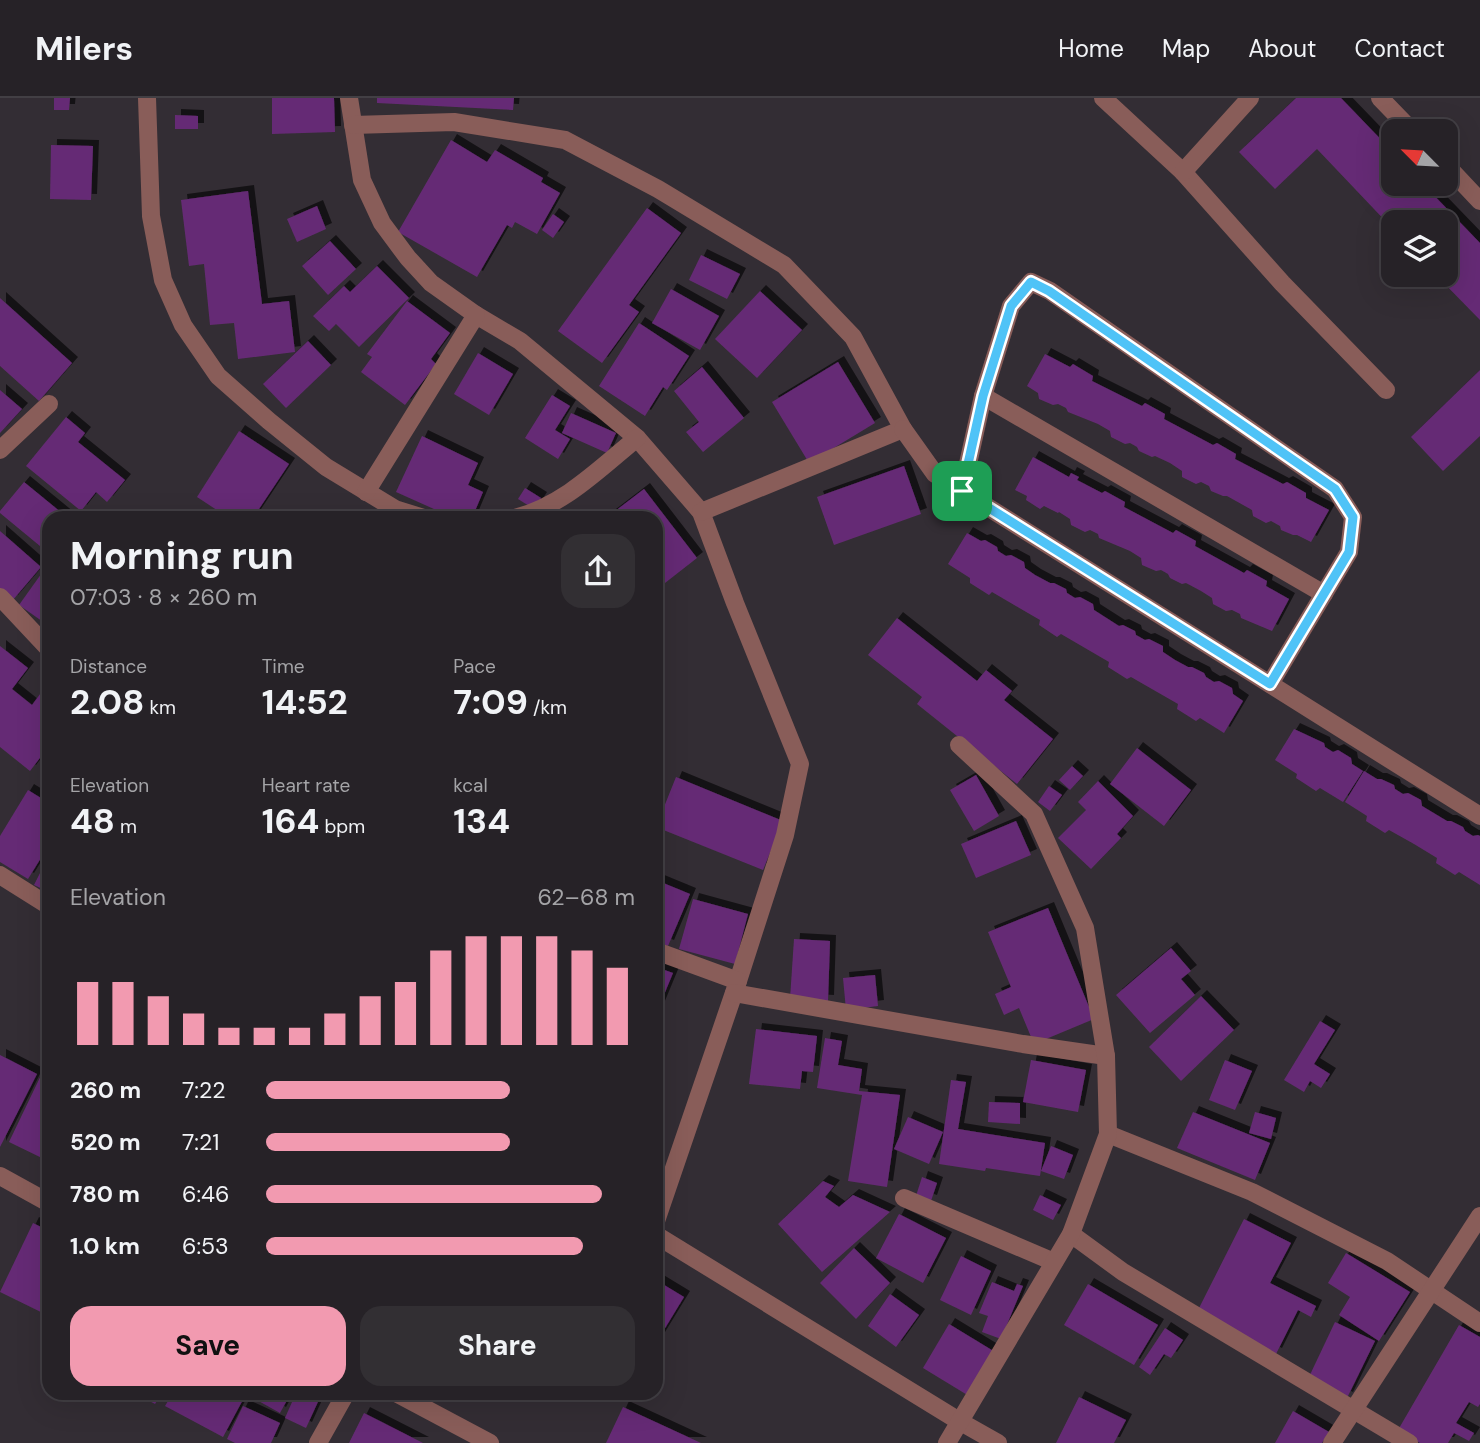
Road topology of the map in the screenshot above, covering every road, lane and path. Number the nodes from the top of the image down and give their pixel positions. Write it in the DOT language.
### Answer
graph roads {
  1 [pos="147,98"];
  2 [pos="349,98"];
  3 [pos="1103,98"];
  4 [pos="1250,98"];
  5 [pos="1380,98"];
  6 [pos="1400,119"];
  7 [pos="353,125"];
  8 [pos="1183,172"];
  9 [pos="1458,178"];
  10 [pos="1480,201"];
  11 [pos="475,315"];
  12 [pos="1385,390"];
  13 [pos="983,396"];
  14 [pos="48,404"];
  15 [pos="902,429"];
  16 [pos="637,438"];
  17 [pos="0,450"];
  18 [pos="962,491"];
  19 [pos="366,492"];
  20 [pos="401,511"];
  21 [pos="536,511"];
  22 [pos="701,512"];
  23 [pos="1324,594"];
  24 [pos="0,597"];
  25 [pos="42,642"];
  26 [pos="1270,684"];
  27 [pos="959,745"];
  28 [pos="1480,816"];
  29 [pos="0,875"];
  30 [pos="42,902"];
  31 [pos="663,954"];
  32 [pos="736,987"];
  33 [pos="1106,1056"];
  34 [pos="1108,1134"];
  35 [pos="0,1176"];
  36 [pos="904,1198"];
  37 [pos="42,1199"];
  38 [pos="663,1201"];
  39 [pos="1480,1216"];
  40 [pos="1071,1234"];
  41 [pos="663,1239"];
  42 [pos="1054,1262"];
  43 [pos="1430,1291"];
  44 [pos="1480,1323"];
  45 [pos="342,1400"];
  46 [pos="409,1400"];
  47 [pos="1354,1409"];
  48 [pos="960,1421"];
  49 [pos="318,1443"];
  50 [pos="490,1443"];
  51 [pos="947,1443"];
  52 [pos="998,1443"];
  53 [pos="1332,1443"];
  54 [pos="1409,1443"];
  1 -- 19 [label="street"];
  2 -- 7 [label="street"];
  3 -- 8 [label="street"];
  4 -- 8 [label="street"];
  5 -- 6 [label="street"];
  7 -- 11 [label="street"];
  7 -- 15 [label="street"];
  8 -- 12 [label="street"];
  9 -- 10 [label="street"];
  11 -- 16 [label="street"];
  11 -- 19 [label="street"];
  13 -- 18 [label="street"];
  13 -- 23 [label="street"];
  13 -- 23 [label="street"];
  14 -- 17 [label="street"];
  15 -- 18 [label="street"];
  15 -- 22 [label="street"];
  16 -- 21 [label="street"];
  16 -- 22 [label="street"];
  18 -- 26 [label="street"];
  19 -- 20 [label="street"];
  22 -- 32 [label="street"];
  23 -- 26 [label="street"];
  24 -- 25 [label="street"];
  26 -- 28 [label="street"];
  27 -- 33 [label="street"];
  29 -- 30 [label="street"];
  31 -- 32 [label="street"];
  32 -- 33 [label="street"];
  32 -- 38 [label="street"];
  33 -- 34 [label="street"];
  34 -- 40 [label="street"];
  34 -- 43 [label="street"];
  35 -- 37 [label="street"];
  36 -- 42 [label="street"];
  39 -- 43 [label="street"];
  40 -- 42 [label="street"];
  40 -- 47 [label="street"];
  41 -- 48 [label="street"];
  42 -- 48 [label="street"];
  43 -- 44 [label="street"];
  43 -- 47 [label="street"];
  45 -- 49 [label="street"];
  46 -- 50 [label="street"];
  47 -- 53 [label="street"];
  47 -- 54 [label="street"];
  48 -- 51 [label="street"];
  48 -- 52 [label="street"];
}
